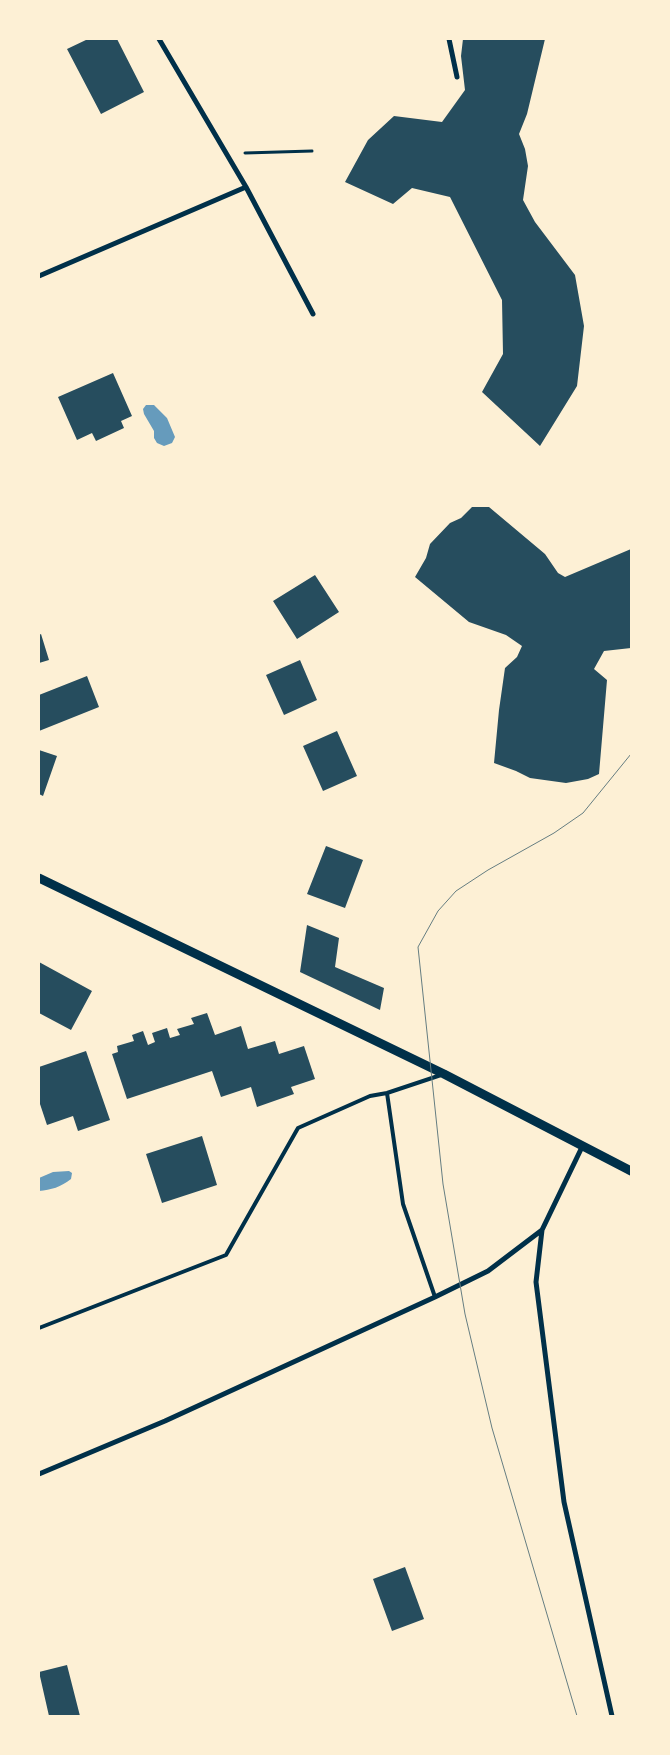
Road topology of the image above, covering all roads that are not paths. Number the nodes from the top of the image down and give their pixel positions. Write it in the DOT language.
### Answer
graph roads {
  1 [pos="159,39"];
  2 [pos="449,39"];
  3 [pos="457,77"];
  4 [pos="246,186"];
  5 [pos="39,276"];
  6 [pos="313,314"];
  7 [pos="39,878"];
  8 [pos="444,1074"];
  9 [pos="387,1092"];
  10 [pos="583,1145"];
  11 [pos="631,1171"];
  12 [pos="542,1230"];
  13 [pos="435,1297"];
  14 [pos="39,1328"];
  15 [pos="39,1474"];
  16 [pos="612,1716"];
  1 -- 4 [label="street"];
  2 -- 3 [label="street"];
  4 -- 5 [label="street"];
  4 -- 6 [label="street"];
  7 -- 8 [label="street"];
  8 -- 9 [label="lane"];
  8 -- 10 [label="street"];
  9 -- 13 [label="lane"];
  9 -- 14 [label="lane"];
  10 -- 11 [label="street"];
  10 -- 12 [label="street"];
  12 -- 13 [label="street"];
  12 -- 16 [label="street"];
  13 -- 15 [label="street"];
}
